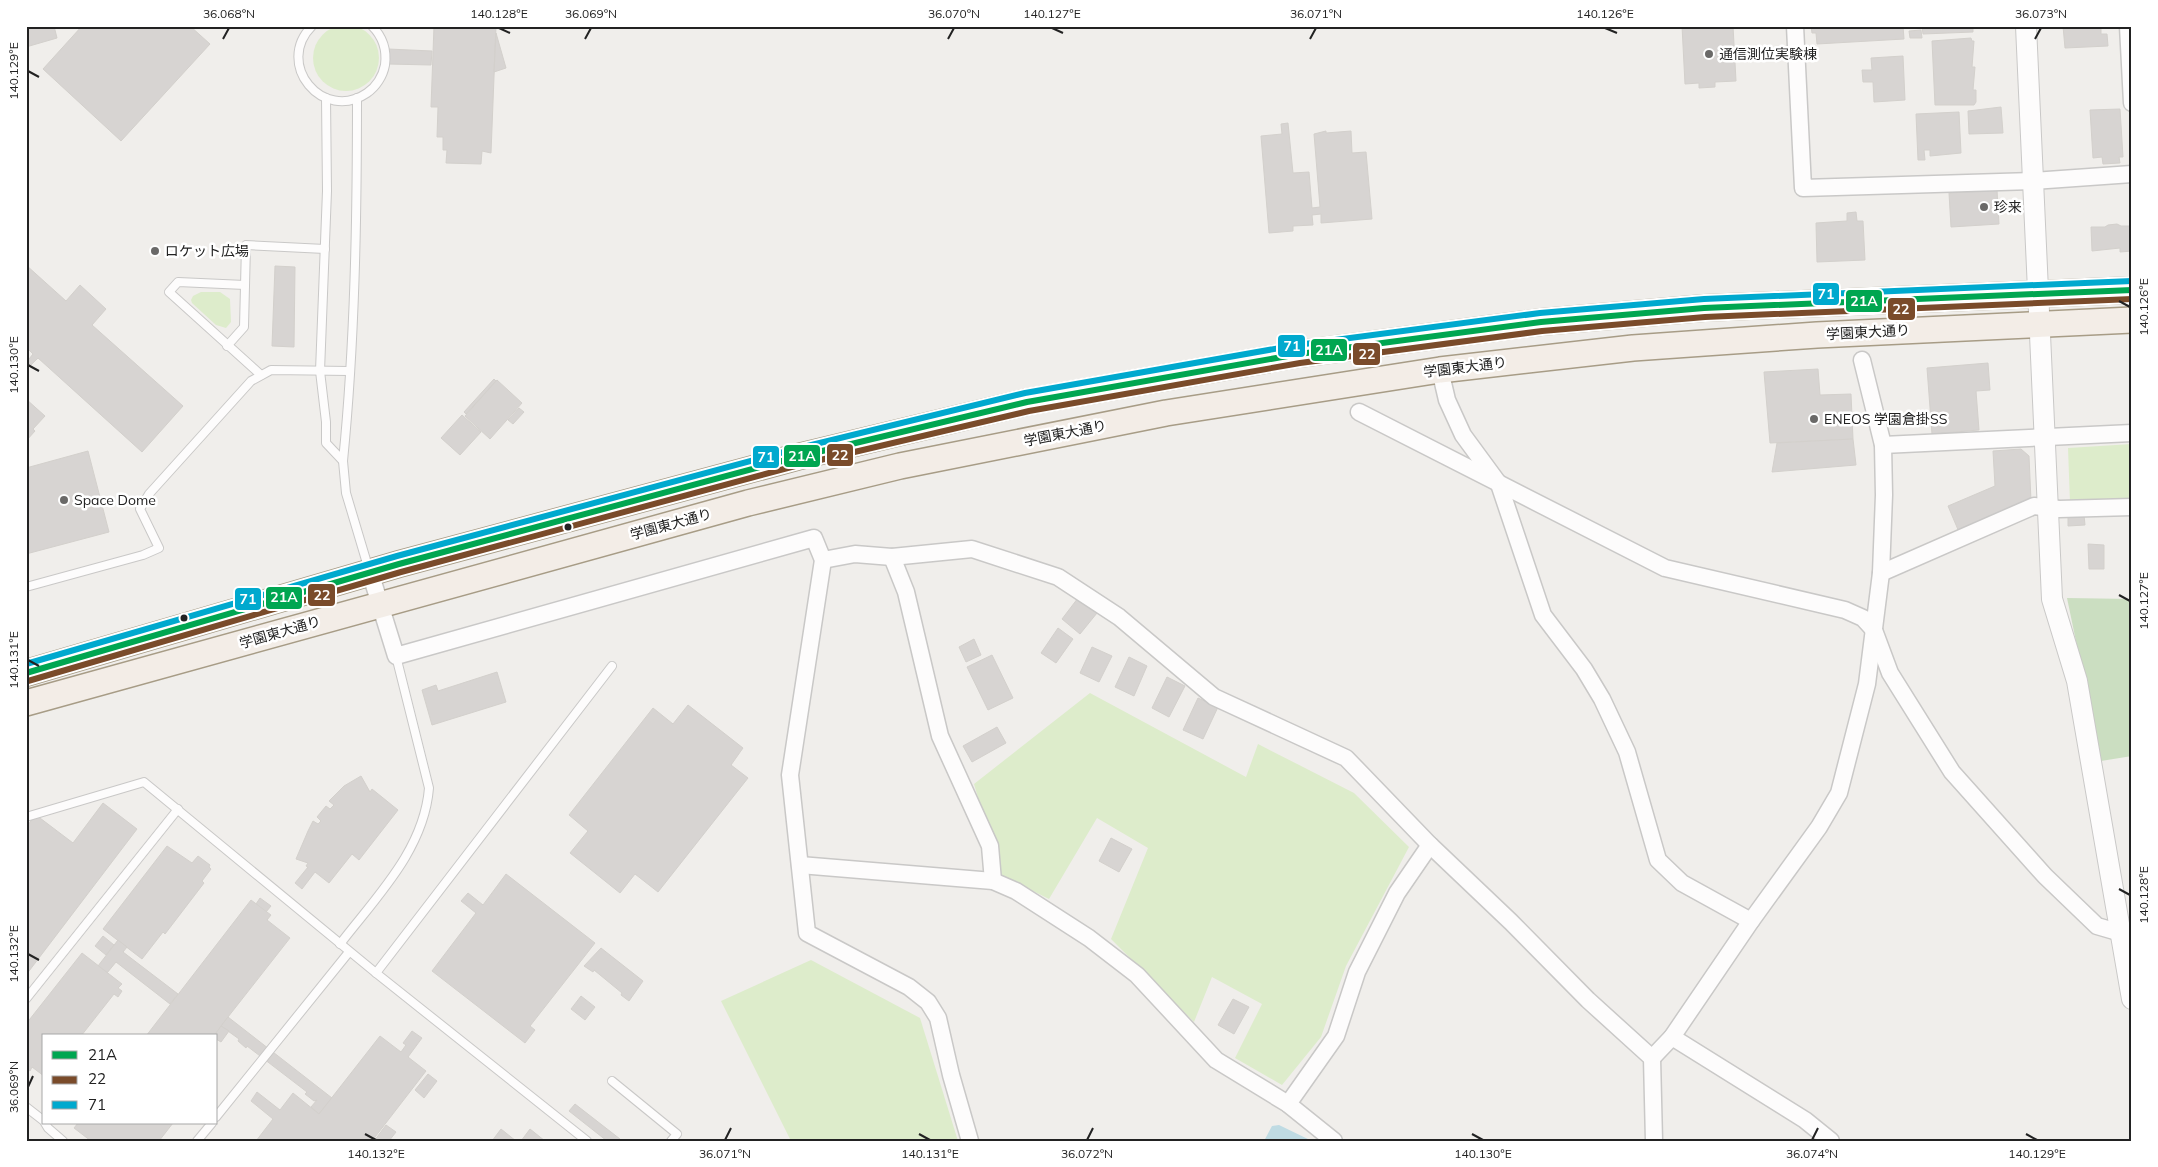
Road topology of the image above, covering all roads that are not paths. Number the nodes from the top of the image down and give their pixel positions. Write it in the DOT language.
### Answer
graph roads {
  1 [pos="312,26"];
  2 [pos="372,26"];
  3 [pos="1795,26"];
  4 [pos="2026,26"];
  5 [pos="2128,26"];
  6 [pos="326,98"];
  7 [pos="358,98"];
  8 [pos="2132,103"];
  9 [pos="2132,174"];
  10 [pos="2034,181"];
  11 [pos="324,249"];
  12 [pos="245,284"];
  13 [pos="2132,290"];
  14 [pos="2038,294"];
  15 [pos="2132,320"];
  16 [pos="2038,324"];
  17 [pos="227,346"];
  18 [pos="1862,360"];
  19 [pos="320,370"];
  20 [pos="1440,370"];
  21 [pos="349,371"];
  22 [pos="261,375"];
  23 [pos="1359,412"];
  24 [pos="2132,433"];
  25 [pos="2044,437"];
  26 [pos="1883,444"];
  27 [pos="343,461"];
  28 [pos="1499,484"];
  29 [pos="2048,507"];
  30 [pos="2132,508"];
  31 [pos="892,557"];
  32 [pos="823,560"];
  33 [pos="370,572"];
  34 [pos="1881,573"];
  35 [pos="26,588"];
  36 [pos="380,604"];
  37 [pos="1874,630"];
  38 [pos="396,656"];
  39 [pos="612,666"];
  40 [pos="26,673"];
  41 [pos="26,703"];
  42 [pos="178,809"];
  43 [pos="26,817"];
  44 [pos="1430,845"];
  45 [pos="800,865"];
  46 [pos="993,881"];
  47 [pos="1751,921"];
  48 [pos="2121,934"];
  49 [pos="340,944"];
  50 [pos="349,952"];
  51 [pos="376,973"];
  52 [pos="26,999"];
  53 [pos="2132,999"];
  54 [pos="1672,1037"];
  55 [pos="1652,1058"];
  56 [pos="612,1081"];
  57 [pos="1288,1104"];
  58 [pos="26,1107"];
  59 [pos="218,1115"];
  60 [pos="42,1120"];
  61 [pos="45,1124"];
  62 [pos="211,1124"];
  63 [pos="63,1141"];
  64 [pos="197,1141"];
  65 [pos="587,1141"];
  66 [pos="671,1141"];
  67 [pos="970,1141"];
  68 [pos="1334,1141"];
  69 [pos="1654,1141"];
  70 [pos="1831,1141"];
  1 -- 6 [label="lane"];
  2 -- 7 [label="lane"];
  3 -- 10 [label="street"];
  4 -- 10 [label="street"];
  5 -- 8 [label="street"];
  6 -- 7 [label="lane"];
  6 -- 11 [label="lane"];
  7 -- 21 [label="lane"];
  9 -- 10 [label="street"];
  10 -- 14 [label="street"];
  11 -- 12 [label="lane"];
  11 -- 19 [label="lane"];
  12 -- 17 [label="lane"];
  12 -- 17 [label="lane"];
  13 -- 14 [label="main road"];
  14 -- 16 [label="street"];
  14 -- 33 [label="main road"];
  15 -- 16 [label="main road, 学園東大通り"];
  16 -- 20 [label="main road, 学園東大通り"];
  16 -- 25 [label="street"];
  17 -- 22 [label="lane"];
  18 -- 26 [label="street"];
  19 -- 21 [label="lane"];
  19 -- 22 [label="lane"];
  19 -- 27 [label="lane"];
  20 -- 28 [label="street"];
  20 -- 36 [label="main road, 学園東大通り"];
  21 -- 27 [label="lane"];
  22 -- 35 [label="lane"];
  23 -- 28 [label="street"];
  24 -- 25 [label="street"];
  25 -- 26 [label="street"];
  25 -- 29 [label="street"];
  26 -- 34 [label="street"];
  27 -- 33 [label="lane"];
  28 -- 37 [label="street"];
  28 -- 47 [label="street"];
  29 -- 30 [label="street"];
  29 -- 34 [label="street"];
  29 -- 48 [label="street"];
  31 -- 32 [label="street"];
  31 -- 44 [label="street"];
  31 -- 46 [label="street"];
  32 -- 38 [label="street"];
  32 -- 45 [label="street"];
  33 -- 36 [label="street"];
  33 -- 40 [label="main road"];
  34 -- 37 [label="street"];
  36 -- 38 [label="street"];
  36 -- 41 [label="main road, 学園東大通り"];
  37 -- 47 [label="street"];
  37 -- 48 [label="street"];
  38 -- 49 [label="lane"];
  39 -- 51 [label="lane"];
  42 -- 43 [label="lane"];
  42 -- 49 [label="lane"];
  42 -- 52 [label="lane"];
  44 -- 55 [label="street"];
  44 -- 57 [label="street"];
  45 -- 46 [label="street"];
  45 -- 67 [label="street"];
  46 -- 57 [label="street"];
  47 -- 54 [label="street"];
  48 -- 53 [label="street"];
  49 -- 50 [label="lane"];
  50 -- 51 [label="lane"];
  50 -- 59 [label="lane"];
  51 -- 65 [label="lane"];
  54 -- 55 [label="street"];
  54 -- 70 [label="street"];
  55 -- 69 [label="street"];
  56 -- 66 [label="lane"];
  57 -- 68 [label="street"];
  58 -- 60 [label="lane"];
  61 -- 63 [label="lane"];
  62 -- 64 [label="lane"];
}
